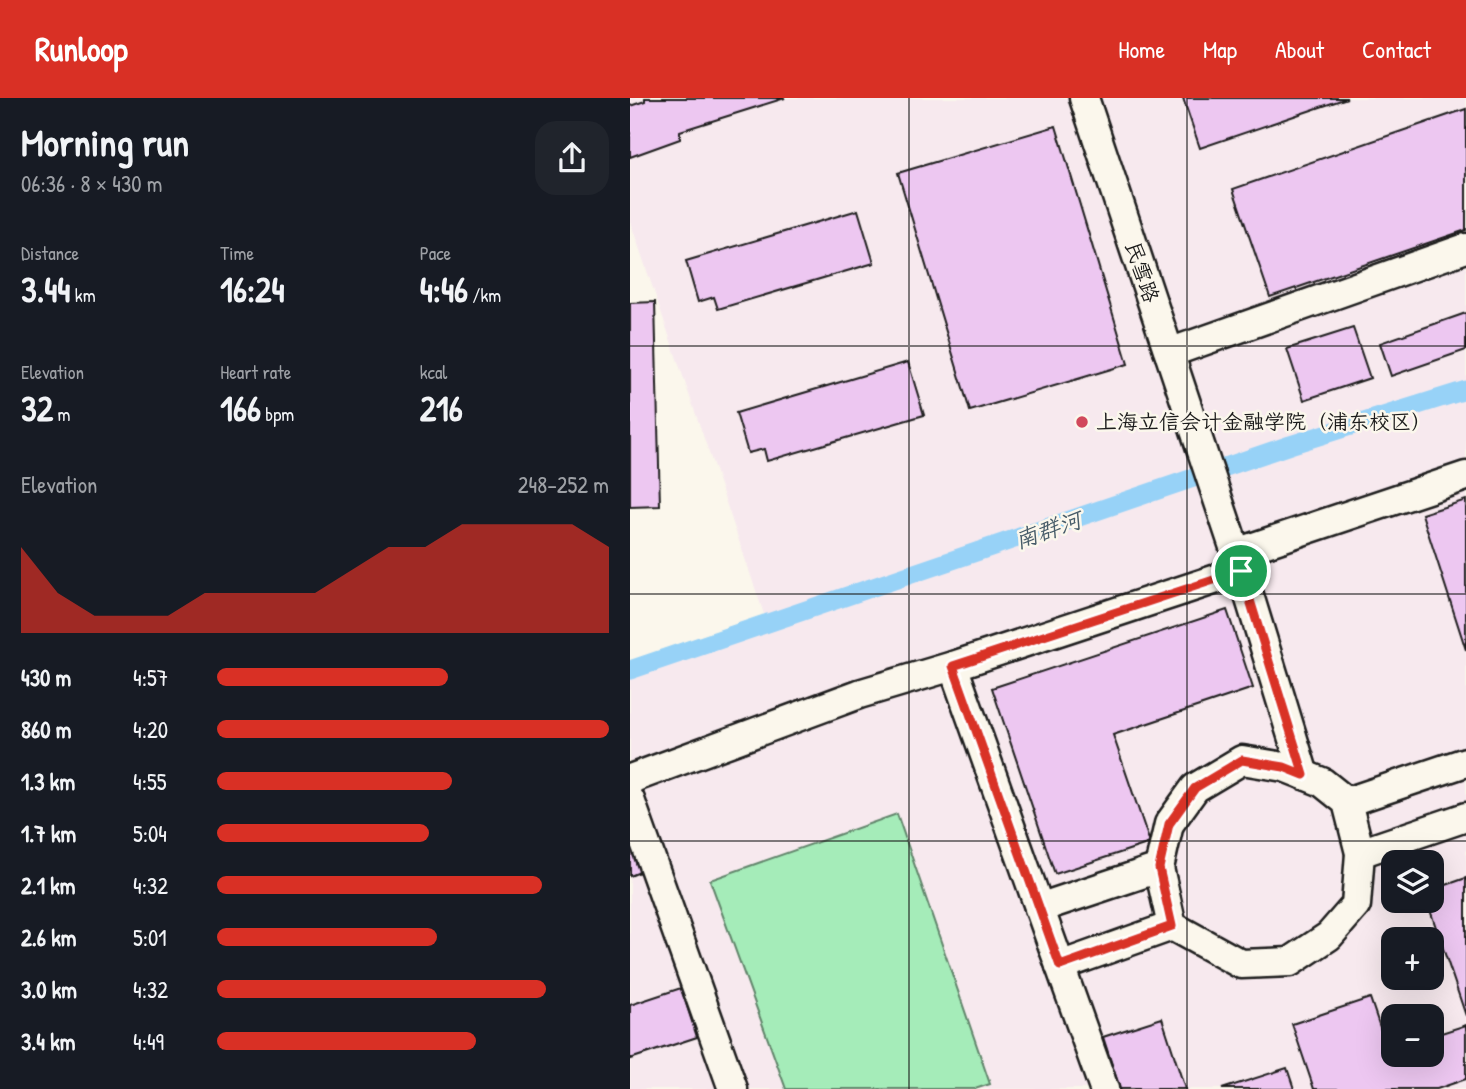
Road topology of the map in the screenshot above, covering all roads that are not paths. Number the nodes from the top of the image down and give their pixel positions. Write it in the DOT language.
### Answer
graph roads {
  1 [pos="1084,98"];
  2 [pos="1466,248"];
  3 [pos="1169,353"];
  4 [pos="1466,476"];
  5 [pos="1239,562"];
  6 [pos="953,666"];
  7 [pos="1466,762"];
  8 [pos="1304,775"];
  9 [pos="630,779"];
  10 [pos="630,800"];
  11 [pos="1347,802"];
  12 [pos="1466,817"];
  13 [pos="1360,853"];
  14 [pos="1159,868"];
  15 [pos="1039,908"];
  16 [pos="1172,926"];
  17 [pos="1060,966"];
  18 [pos="733,1089"];
  19 [pos="1104,1089"];
  1 -- 3 [label="street, 民雪路"];
  2 -- 3 [label="street"];
  3 -- 5 [label="street, 民雪路"];
  4 -- 5 [label="street"];
  5 -- 6 [label="street"];
  5 -- 8 [label="street, 民雪路"];
  6 -- 9 [label="street"];
  6 -- 15 [label="street"];
  7 -- 11 [label="street"];
  8 -- 11 [label="street"];
  8 -- 14 [label="street"];
  10 -- 18 [label="street"];
  11 -- 13 [label="street"];
  12 -- 13 [label="street"];
  13 -- 16 [label="street"];
  14 -- 15 [label="street"];
  14 -- 16 [label="street"];
  15 -- 17 [label="street"];
  16 -- 17 [label="street"];
  17 -- 19 [label="street"];
}
